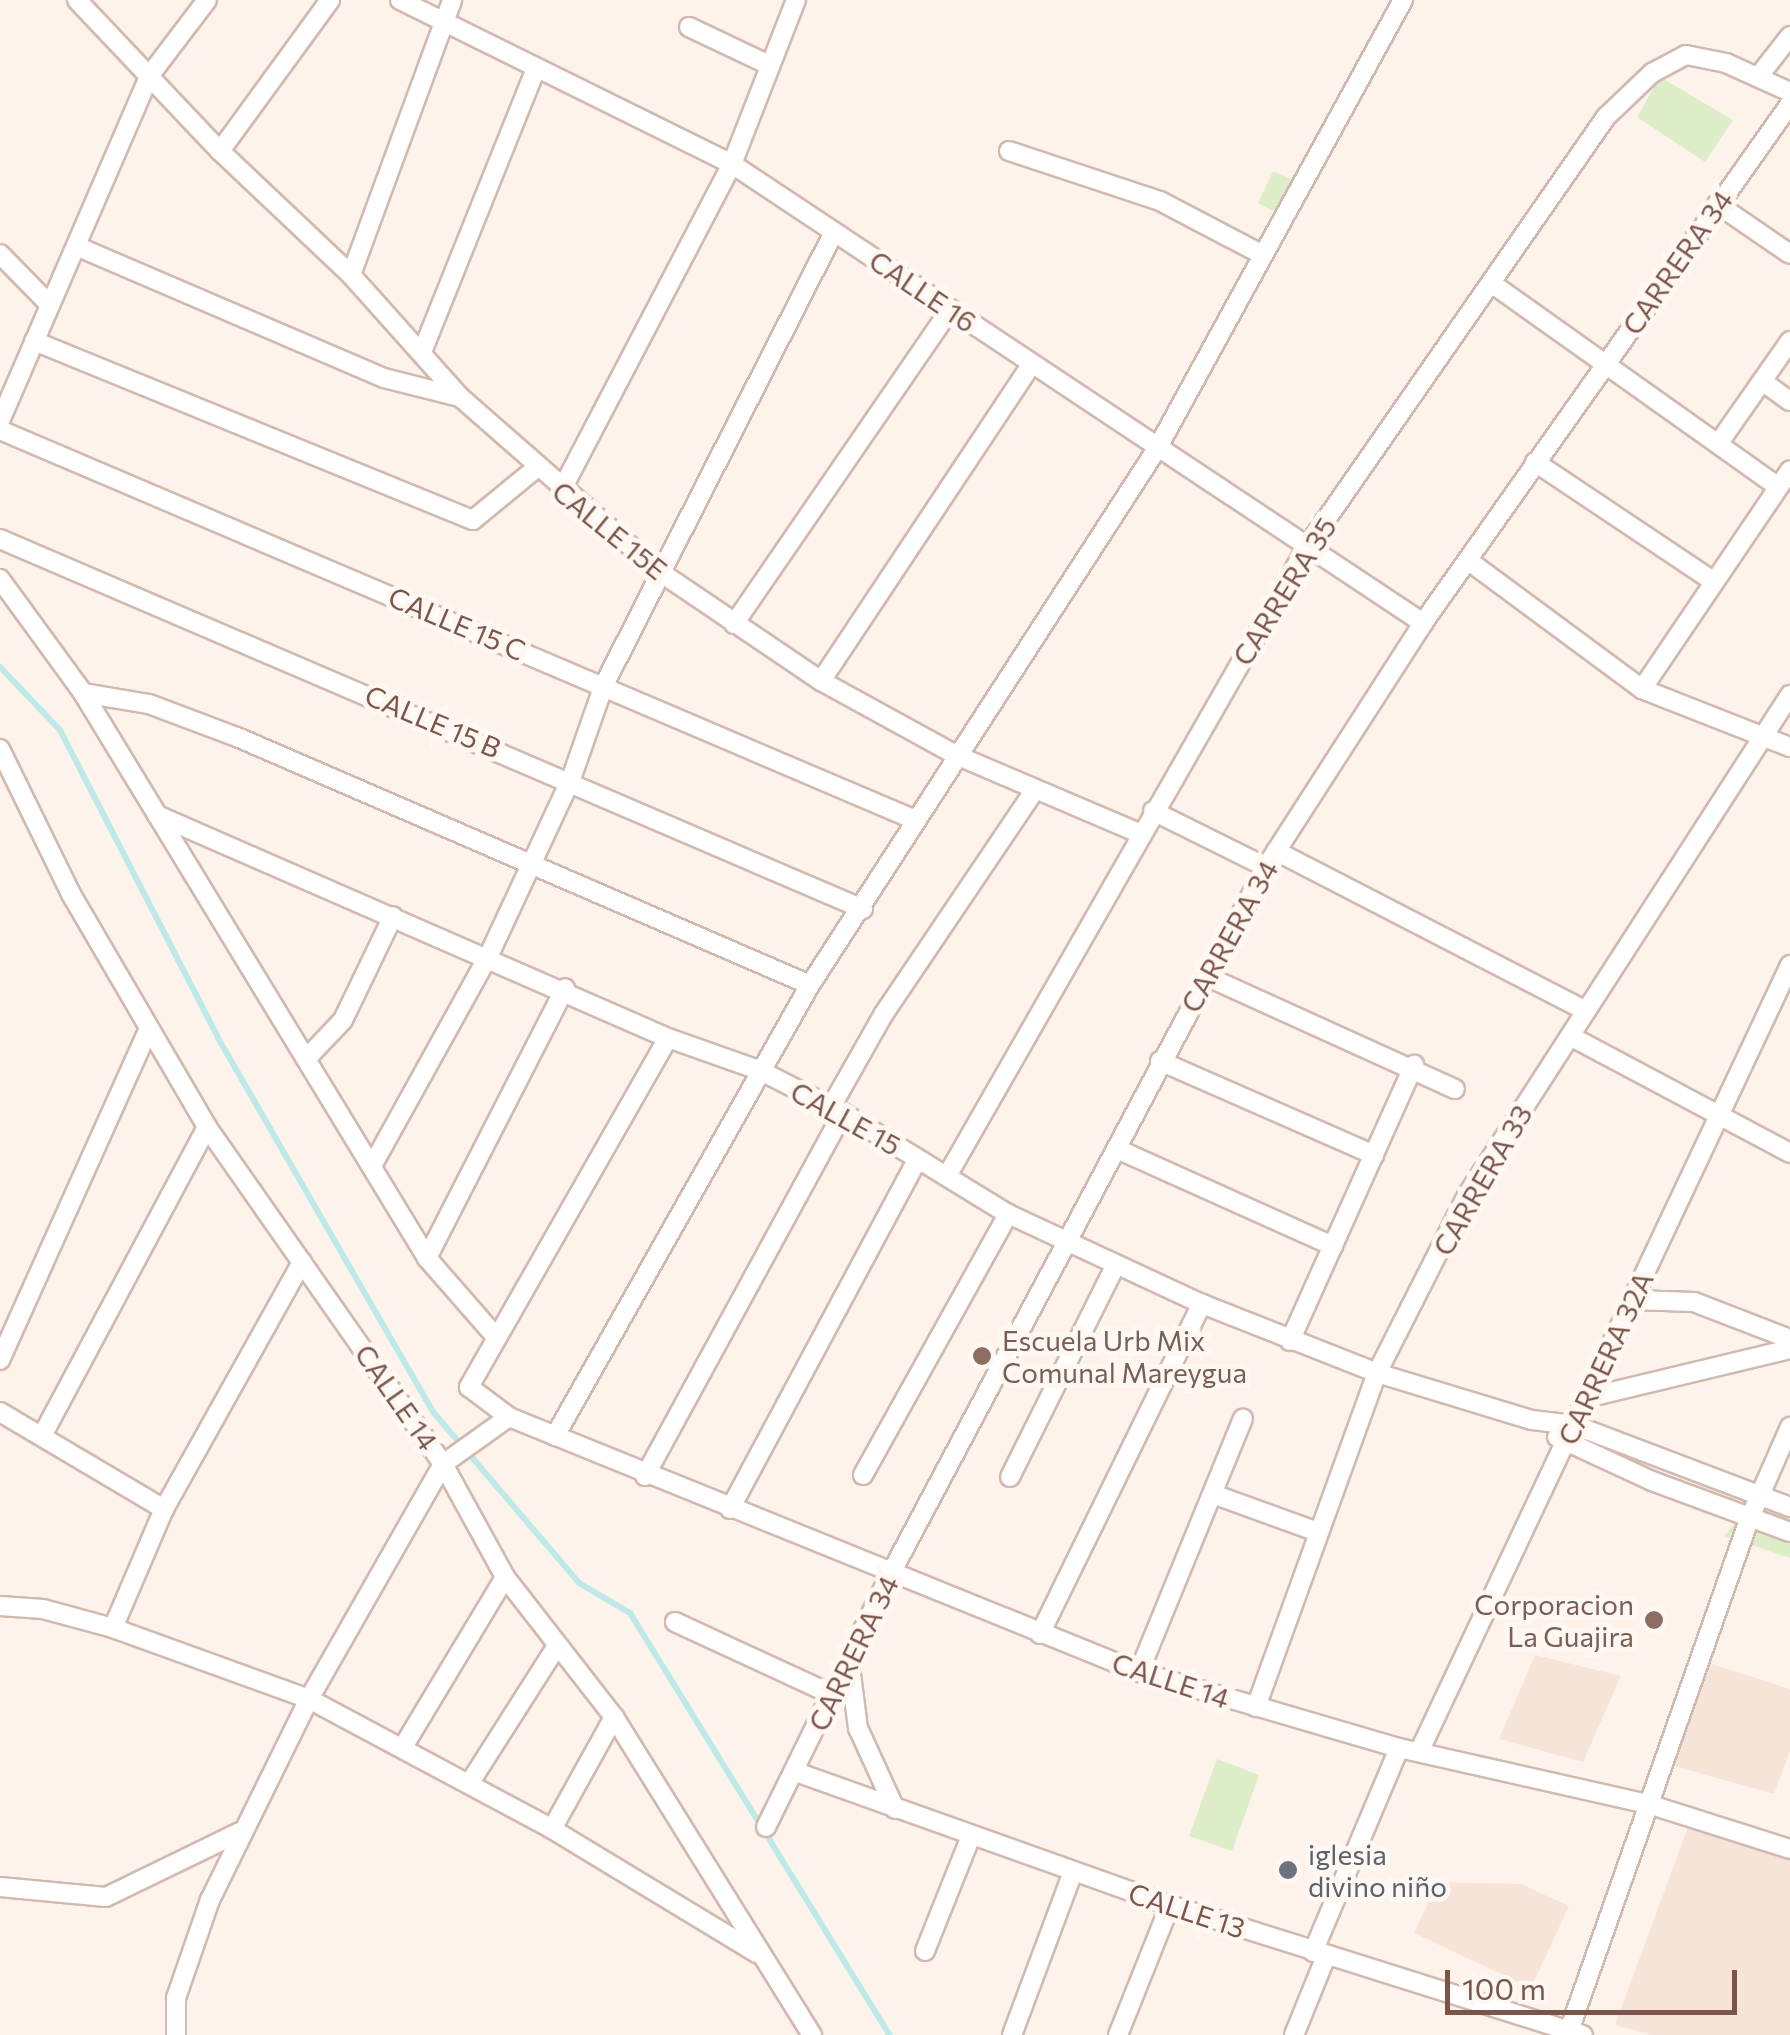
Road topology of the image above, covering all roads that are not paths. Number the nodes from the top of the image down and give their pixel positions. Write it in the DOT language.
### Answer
graph roads {
  1 [pos="207,0"];
  2 [pos="330,0"];
  3 [pos="400,0"];
  4 [pos="452,0"];
  5 [pos="796,0"];
  6 [pos="1402,0"];
  7 [pos="82,2"];
  8 [pos="444,24"];
  9 [pos="689,27"];
  10 [pos="1790,36"];
  11 [pos="769,66"];
  12 [pos="536,69"];
  13 [pos="150,74"];
  14 [pos="1758,77"];
  15 [pos="1790,92"];
  16 [pos="1790,104"];
  17 [pos="1009,150"];
  18 [pos="220,152"];
  19 [pos="732,164"];
  20 [pos="1717,204"];
  21 [pos="834,232"];
  22 [pos="76,246"];
  23 [pos="0,254"];
  24 [pos="1259,254"];
  25 [pos="1790,254"];
  26 [pos="352,275"];
  27 [pos="1494,285"];
  28 [pos="50,305"];
  29 [pos="950,310"];
  30 [pos="1790,341"];
  31 [pos="34,342"];
  32 [pos="422,352"];
  33 [pos="1605,363"];
  34 [pos="1032,364"];
  35 [pos="1762,381"];
  36 [pos="460,397"];
  37 [pos="1790,400"];
  38 [pos="0,421"];
  39 [pos="0,430"];
  40 [pos="1718,444"];
  41 [pos="1158,447"];
  42 [pos="1536,462"];
  43 [pos="536,469"];
  44 [pos="1790,470"];
  45 [pos="1778,487"];
  46 [pos="561,491"];
  47 [pos="0,538"];
  48 [pos="1307,547"];
  49 [pos="1469,561"];
  50 [pos="660,572"];
  51 [pos="0,579"];
  52 [pos="1713,581"];
  53 [pos="1423,623"];
  54 [pos="734,624"];
  55 [pos="822,680"];
  56 [pos="604,684"];
  57 [pos="1642,689"];
  58 [pos="83,693"];
  59 [pos="1790,694"];
  60 [pos="1764,734"];
  61 [pos="1790,747"];
  62 [pos="0,749"];
  63 [pos="956,754"];
  64 [pos="571,779"];
  65 [pos="1034,791"];
  66 [pos="1153,810"];
  67 [pos="157,816"];
  68 [pos="914,819"];
  69 [pos="1139,833"];
  70 [pos="1271,859"];
  71 [pos="532,863"];
  72 [pos="863,909"];
  73 [pos="394,916"];
  74 [pos="488,957"];
  75 [pos="1790,965"];
  76 [pos="1208,977"];
  77 [pos="810,985"];
  78 [pos="565,988"];
  79 [pos="1586,1011"];
  80 [pos="149,1030"];
  81 [pos="1570,1036"];
  82 [pos="668,1038"];
  83 [pos="307,1058"];
  84 [pos="1160,1061"];
  85 [pos="1414,1065"];
  86 [pos="761,1072"];
  87 [pos="1455,1088"];
  88 [pos="837,1110"];
  89 [pos="1720,1114"];
  90 [pos="208,1127"];
  91 [pos="1116,1149"];
  92 [pos="1790,1153"];
  93 [pos="1374,1155"];
  94 [pos="918,1159"];
  95 [pos="372,1166"];
  96 [pos="946,1176"];
  97 [pos="1008,1214"];
  98 [pos="1070,1244"];
  99 [pos="1332,1246"];
  100 [pos="427,1258"];
  101 [pos="302,1262"];
  102 [pos="1116,1266"];
  103 [pos="1632,1300"];
  104 [pos="1202,1304"];
  105 [pos="495,1336"];
  106 [pos="1790,1338"];
  107 [pos="1290,1341"];
  108 [pos="1790,1349"];
  109 [pos="0,1360"];
  110 [pos="1377,1373"];
  111 [pos="1586,1398"];
  112 [pos="0,1412"];
  113 [pos="509,1417"];
  114 [pos="1242,1418"];
  115 [pos="1532,1420"];
  116 [pos="1574,1424"];
  117 [pos="1790,1427"];
  118 [pos="42,1436"];
  119 [pos="555,1436"];
  120 [pos="1565,1442"];
  121 [pos="448,1460"];
  122 [pos="864,1475"];
  123 [pos="645,1476"];
  124 [pos="1010,1477"];
  125 [pos="1214,1494"];
  126 [pos="1758,1499"];
  127 [pos="164,1508"];
  128 [pos="1790,1508"];
  129 [pos="730,1510"];
  130 [pos="1749,1520"];
  131 [pos="1315,1531"];
  132 [pos="1790,1532"];
  133 [pos="890,1576"];
  134 [pos="505,1577"];
  135 [pos="0,1606"];
  136 [pos="675,1622"];
  137 [pos="113,1628"];
  138 [pos="1040,1634"];
  139 [pos="557,1646"];
  140 [pos="850,1659"];
  141 [pos="1139,1672"];
  142 [pos="832,1696"];
  143 [pos="309,1699"];
  144 [pos="1256,1707"];
  145 [pos="614,1717"];
  146 [pos="403,1747"];
  147 [pos="1400,1748"];
  148 [pos="1420,1750"];
  149 [pos="796,1772"];
  150 [pos="469,1784"];
  151 [pos="1648,1804"];
  152 [pos="895,1809"];
  153 [pos="766,1827"];
  154 [pos="552,1829"];
  155 [pos="240,1832"];
  156 [pos="971,1836"];
  157 [pos="1790,1849"];
  158 [pos="1073,1872"];
  159 [pos="0,1888"];
  160 [pos="1170,1905"];
  161 [pos="925,1951"];
  162 [pos="759,1954"];
  163 [pos="1320,1954"];
  164 [pos="1520,2026"];
  165 [pos="1576,2033"];
  166 [pos="176,2035"];
  167 [pos="812,2035"];
  168 [pos="1012,2035"];
  169 [pos="1118,2035"];
  170 [pos="1294,2035"];
  1 -- 13 [label="street"];
  2 -- 18 [label="street"];
  3 -- 8 [label="street, CALLE 16"];
  4 -- 8 [label="street"];
  5 -- 11 [label="street"];
  6 -- 24 [label="street"];
  7 -- 13 [label="street"];
  8 -- 12 [label="street, CALLE 16"];
  8 -- 26 [label="street"];
  9 -- 11 [label="street"];
  10 -- 14 [label="street"];
  11 -- 19 [label="street"];
  12 -- 19 [label="street, CALLE 16"];
  12 -- 32 [label="street"];
  13 -- 18 [label="street"];
  13 -- 22 [label="street"];
  14 -- 15 [label="street"];
  14 -- 27 [label="street, CARRERA 35"];
  16 -- 20 [label="street, CARRERA 34"];
  17 -- 24 [label="street"];
  18 -- 26 [label="street"];
  19 -- 21 [label="street, CALLE 16"];
  19 -- 46 [label="street"];
  20 -- 25 [label="street"];
  20 -- 33 [label="street, CARRERA 34"];
  21 -- 29 [label="street, CALLE 16"];
  21 -- 50 [label="street"];
  22 -- 28 [label="street"];
  22 -- 36 [label="street, CALLE 15E"];
  23 -- 28 [label="street"];
  24 -- 41 [label="street"];
  26 -- 32 [label="street"];
  27 -- 33 [label="street"];
  27 -- 48 [label="street, CARRERA 35"];
  28 -- 31 [label="street"];
  29 -- 34 [label="street, CALLE 16"];
  29 -- 54 [label="street"];
  30 -- 35 [label="street"];
  31 -- 38 [label="street"];
  31 -- 43 [label="street"];
  32 -- 36 [label="street"];
  33 -- 40 [label="street"];
  33 -- 42 [label="street, CARRERA 34"];
  34 -- 41 [label="street, CALLE 16"];
  34 -- 55 [label="street"];
  35 -- 37 [label="street"];
  35 -- 40 [label="street"];
  36 -- 43 [label="street, CALLE 15E"];
  39 -- 56 [label="street, CALLE 15 C"];
  40 -- 45 [label="street"];
  41 -- 48 [label="street, CALLE 16"];
  41 -- 63 [label="street"];
  42 -- 49 [label="street, CARRERA 34"];
  42 -- 52 [label="street"];
  43 -- 46 [label="street, CALLE 15E"];
  44 -- 45 [label="street"];
  45 -- 52 [label="street"];
  46 -- 50 [label="street, CALLE 15E"];
  47 -- 64 [label="street, CALLE 15 B"];
  48 -- 53 [label="street, CALLE 16"];
  48 -- 66 [label="street, CARRERA 35"];
  49 -- 53 [label="street, CARRERA 34"];
  49 -- 57 [label="street"];
  50 -- 54 [label="street, CALLE 15E"];
  50 -- 56 [label="street"];
  51 -- 58 [label="street"];
  52 -- 57 [label="street"];
  53 -- 70 [label="street, CARRERA 34"];
  54 -- 55 [label="street, CALLE 15E"];
  55 -- 63 [label="street, CALLE 15E"];
  56 -- 64 [label="street"];
  56 -- 68 [label="street, CALLE 15 C"];
  57 -- 60 [label="street"];
  58 -- 67 [label="street"];
  58 -- 71 [label="street"];
  59 -- 60 [label="street, CARRERA 33"];
  60 -- 61 [label="street"];
  60 -- 79 [label="street, CARRERA 33"];
  62 -- 80 [label="street, CALLE 14"];
  63 -- 65 [label="street, CALLE 15E"];
  63 -- 68 [label="street"];
  64 -- 71 [label="street"];
  64 -- 72 [label="street, CALLE 15 B"];
  65 -- 69 [label="street, CALLE 15E"];
  65 -- 88 [label="street"];
  66 -- 69 [label="street, CARRERA 35"];
  66 -- 70 [label="street"];
  67 -- 73 [label="street, CALLE 15"];
  67 -- 83 [label="street"];
  68 -- 72 [label="street"];
  69 -- 96 [label="street, CARRERA 35"];
  70 -- 76 [label="street, CARRERA 34"];
  70 -- 79 [label="street"];
  71 -- 74 [label="street"];
  71 -- 77 [label="street"];
  72 -- 77 [label="street"];
  73 -- 74 [label="street, CALLE 15"];
  73 -- 83 [label="street"];
  74 -- 78 [label="street, CALLE 15"];
  74 -- 95 [label="street"];
  75 -- 89 [label="street, CARRERA 32A"];
  76 -- 84 [label="street, CARRERA 34"];
  76 -- 85 [label="street"];
  77 -- 86 [label="street"];
  78 -- 82 [label="street, CALLE 15"];
  78 -- 100 [label="street"];
  79 -- 81 [label="street, CARRERA 33"];
  80 -- 90 [label="street, CALLE 14"];
  80 -- 109 [label="street"];
  81 -- 89 [label="street"];
  81 -- 110 [label="street, CARRERA 33"];
  82 -- 86 [label="street, CALLE 15"];
  82 -- 105 [label="street"];
  83 -- 95 [label="street"];
  84 -- 91 [label="street, CARRERA 34"];
  84 -- 93 [label="street"];
  85 -- 87 [label="street"];
  85 -- 93 [label="street"];
  86 -- 88 [label="street, CALLE 15"];
  86 -- 119 [label="street"];
  88 -- 94 [label="street, CALLE 15"];
  88 -- 123 [label="street"];
  89 -- 92 [label="street"];
  89 -- 103 [label="street, CARRERA 32A"];
  90 -- 101 [label="street, CALLE 14"];
  90 -- 118 [label="street"];
  91 -- 98 [label="street, CARRERA 34"];
  91 -- 99 [label="street"];
  93 -- 99 [label="street"];
  94 -- 96 [label="street, CALLE 15"];
  94 -- 129 [label="street"];
  95 -- 100 [label="street"];
  96 -- 97 [label="street, CALLE 15"];
  97 -- 98 [label="street, CALLE 15"];
  97 -- 122 [label="street"];
  98 -- 102 [label="street, CALLE 15"];
  98 -- 133 [label="street, CARRERA 34"];
  99 -- 107 [label="street"];
  100 -- 105 [label="street"];
  101 -- 121 [label="street, CALLE 14"];
  101 -- 127 [label="street"];
  102 -- 104 [label="street, CALLE 15"];
  102 -- 124 [label="street"];
  103 -- 106 [label="street"];
  103 -- 111 [label="street, CARRERA 32A"];
  104 -- 107 [label="street, CALLE 15"];
  104 -- 138 [label="street"];
  105 -- 113 [label="street, CALLE 14"];
  107 -- 110 [label="street, CALLE 15"];
  108 -- 111 [label="street"];
  110 -- 115 [label="street, CALLE 15"];
  110 -- 131 [label="street, CARRERA 33"];
  111 -- 116 [label="street, CARRERA 32A"];
  112 -- 118 [label="street"];
  113 -- 119 [label="street, CALLE 14"];
  113 -- 121 [label="street"];
  114 -- 125 [label="street"];
  115 -- 116 [label="street, CALLE 15"];
  115 -- 120 [label="street, CALLE 15"];
  116 -- 120 [label="street, CARRERA 32A"];
  116 -- 126 [label="street, CALLE 15"];
  117 -- 126 [label="street"];
  118 -- 127 [label="street"];
  119 -- 123 [label="street, CALLE 14"];
  120 -- 130 [label="street, CALLE 15"];
  120 -- 148 [label="street, CARRERA 32A"];
  121 -- 134 [label="street, CALLE 14"];
  121 -- 143 [label="street"];
  123 -- 129 [label="street, CALLE 14"];
  125 -- 131 [label="street"];
  125 -- 141 [label="street"];
  126 -- 128 [label="street, CALLE 15"];
  126 -- 130 [label="street"];
  127 -- 137 [label="street"];
  129 -- 133 [label="street, CALLE 14"];
  130 -- 132 [label="street, CALLE 15"];
  130 -- 151 [label="street"];
  131 -- 144 [label="street, CARRERA 33"];
  133 -- 138 [label="street, CALLE 14"];
  133 -- 140 [label="street, CARRERA 34"];
  134 -- 139 [label="street, CALLE 14"];
  134 -- 146 [label="street"];
  135 -- 137 [label="street"];
  136 -- 142 [label="street"];
  137 -- 143 [label="street"];
  138 -- 141 [label="street, CALLE 14"];
  139 -- 145 [label="street, CALLE 14"];
  139 -- 150 [label="street"];
  140 -- 142 [label="street, CARRERA 34"];
  140 -- 152 [label="street"];
  141 -- 144 [label="street, CALLE 14"];
  142 -- 149 [label="street, CARRERA 34"];
  143 -- 146 [label="street"];
  143 -- 155 [label="street"];
  144 -- 147 [label="street, CALLE 14"];
  145 -- 154 [label="street"];
  145 -- 162 [label="street, CALLE 14"];
  146 -- 150 [label="street"];
  147 -- 148 [label="street, CALLE 14"];
  147 -- 163 [label="street"];
  148 -- 151 [label="street, CALLE 14"];
  149 -- 152 [label="street, CALLE 13"];
  149 -- 153 [label="street, CARRERA 34"];
  150 -- 154 [label="street"];
  151 -- 157 [label="street, CALLE 14"];
  151 -- 165 [label="street"];
  152 -- 156 [label="street, CALLE 13"];
  154 -- 162 [label="street"];
  155 -- 159 [label="street"];
  155 -- 166 [label="street"];
  156 -- 158 [label="street, CALLE 13"];
  156 -- 161 [label="street"];
  158 -- 160 [label="street, CALLE 13"];
  158 -- 168 [label="street"];
  160 -- 163 [label="street, CALLE 13"];
  160 -- 169 [label="street"];
  162 -- 167 [label="street, CALLE 14"];
  163 -- 164 [label="street, CALLE 13"];
  163 -- 170 [label="street"];
  164 -- 165 [label="street, CALLE 13"];
}
